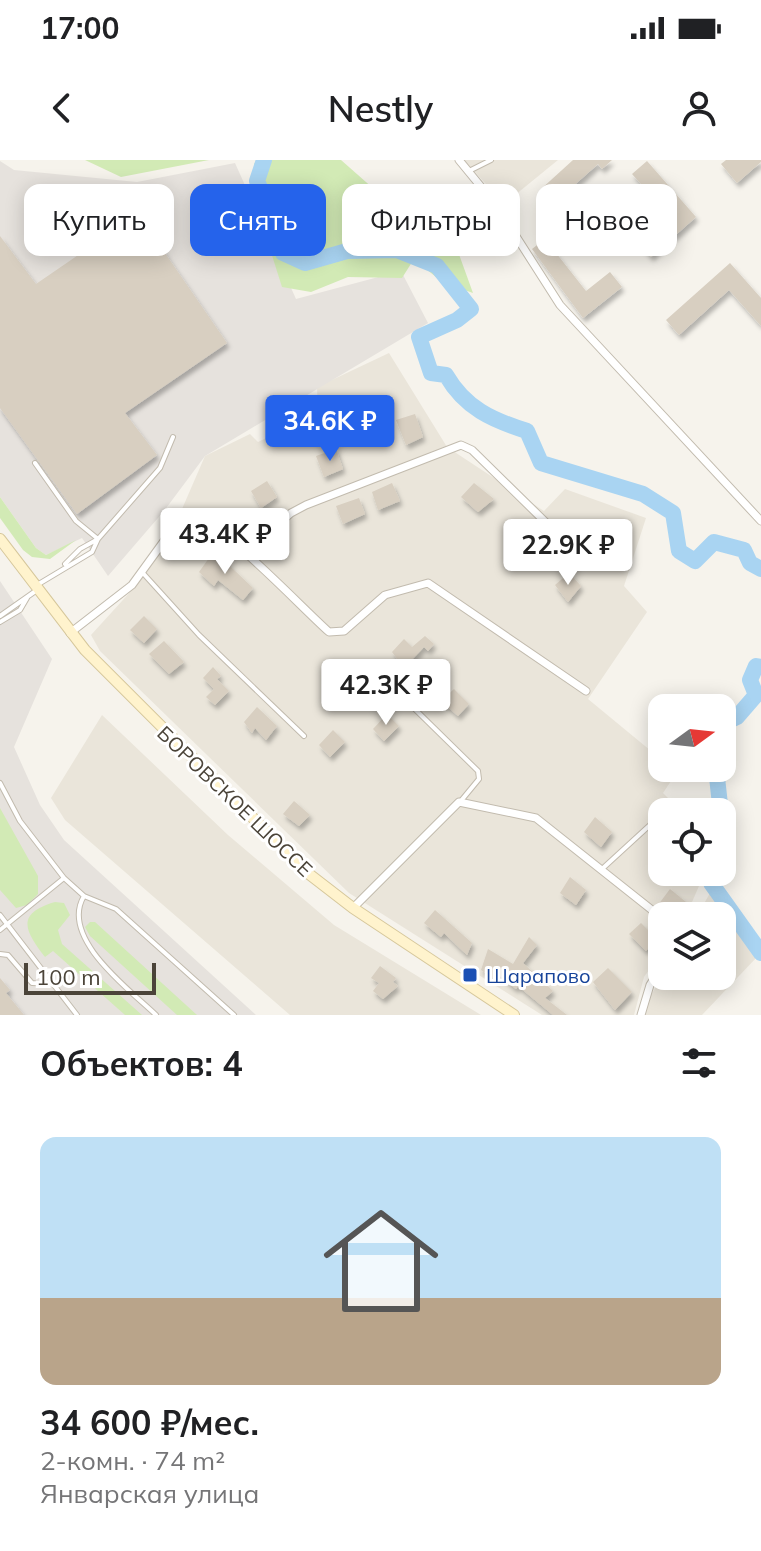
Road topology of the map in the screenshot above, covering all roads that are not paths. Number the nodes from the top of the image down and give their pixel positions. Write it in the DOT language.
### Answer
graph roads {
  1 [pos="459,160"];
  2 [pos="487,161"];
  3 [pos="469,171"];
  4 [pos="173,437"];
  5 [pos="35,463"];
  6 [pos="761,521"];
  7 [pos="0,539"];
  8 [pos="98,539"];
  9 [pos="245,554"];
  10 [pos="578,554"];
  11 [pos="64,566"];
  12 [pos="142,572"];
  13 [pos="37,588"];
  14 [pos="0,619"];
  15 [pos="70,633"];
  16 [pos="376,671"];
  17 [pos="586,691"];
  18 [pos="304,736"];
  19 [pos="0,783"];
  20 [pos="460,802"];
  21 [pos="648,827"];
  22 [pos="601,870"];
  23 [pos="64,878"];
  24 [pos="84,896"];
  25 [pos="648,907"];
  26 [pos="353,908"];
  27 [pos="0,915"];
  28 [pos="7,924"];
  29 [pos="0,930"];
  30 [pos="0,954"];
  31 [pos="56,984"];
  32 [pos="648,990"];
  33 [pos="77,1015"];
  34 [pos="156,1015"];
  35 [pos="234,1015"];
  36 [pos="514,1015"];
  37 [pos="641,1015"];
  1 -- 3 [label="street"];
  2 -- 3 [label="lane"];
  3 -- 6 [label="street"];
  4 -- 8 [label="lane"];
  5 -- 8 [label="lane"];
  7 -- 13 [label="main road, БОРОВСКОЕ ШОССЕ"];
  8 -- 11 [label="lane"];
  8 -- 11 [label="lane"];
  9 -- 10 [label="street"];
  9 -- 12 [label="street"];
  9 -- 17 [label="street"];
  11 -- 13 [label="lane"];
  12 -- 15 [label="street"];
  12 -- 18 [label="lane"];
  13 -- 14 [label="lane"];
  13 -- 15 [label="main road, БОРОВСКОЕ ШОССЕ"];
  15 -- 26 [label="main road, БОРОВСКОЕ ШОССЕ"];
  16 -- 20 [label="lane"];
  19 -- 23 [label="lane"];
  20 -- 22 [label="street"];
  20 -- 26 [label="street"];
  21 -- 22 [label="lane"];
  22 -- 25 [label="street"];
  23 -- 24 [label="lane"];
  23 -- 28 [label="lane"];
  24 -- 34 [label="lane"];
  24 -- 35 [label="lane"];
  26 -- 36 [label="main road, БОРОВСКОЕ ШОССЕ"];
  27 -- 28 [label="lane"];
  28 -- 29 [label="lane"];
  28 -- 31 [label="lane"];
  30 -- 31 [label="lane"];
  31 -- 33 [label="lane"];
  32 -- 37 [label="street"];
}
